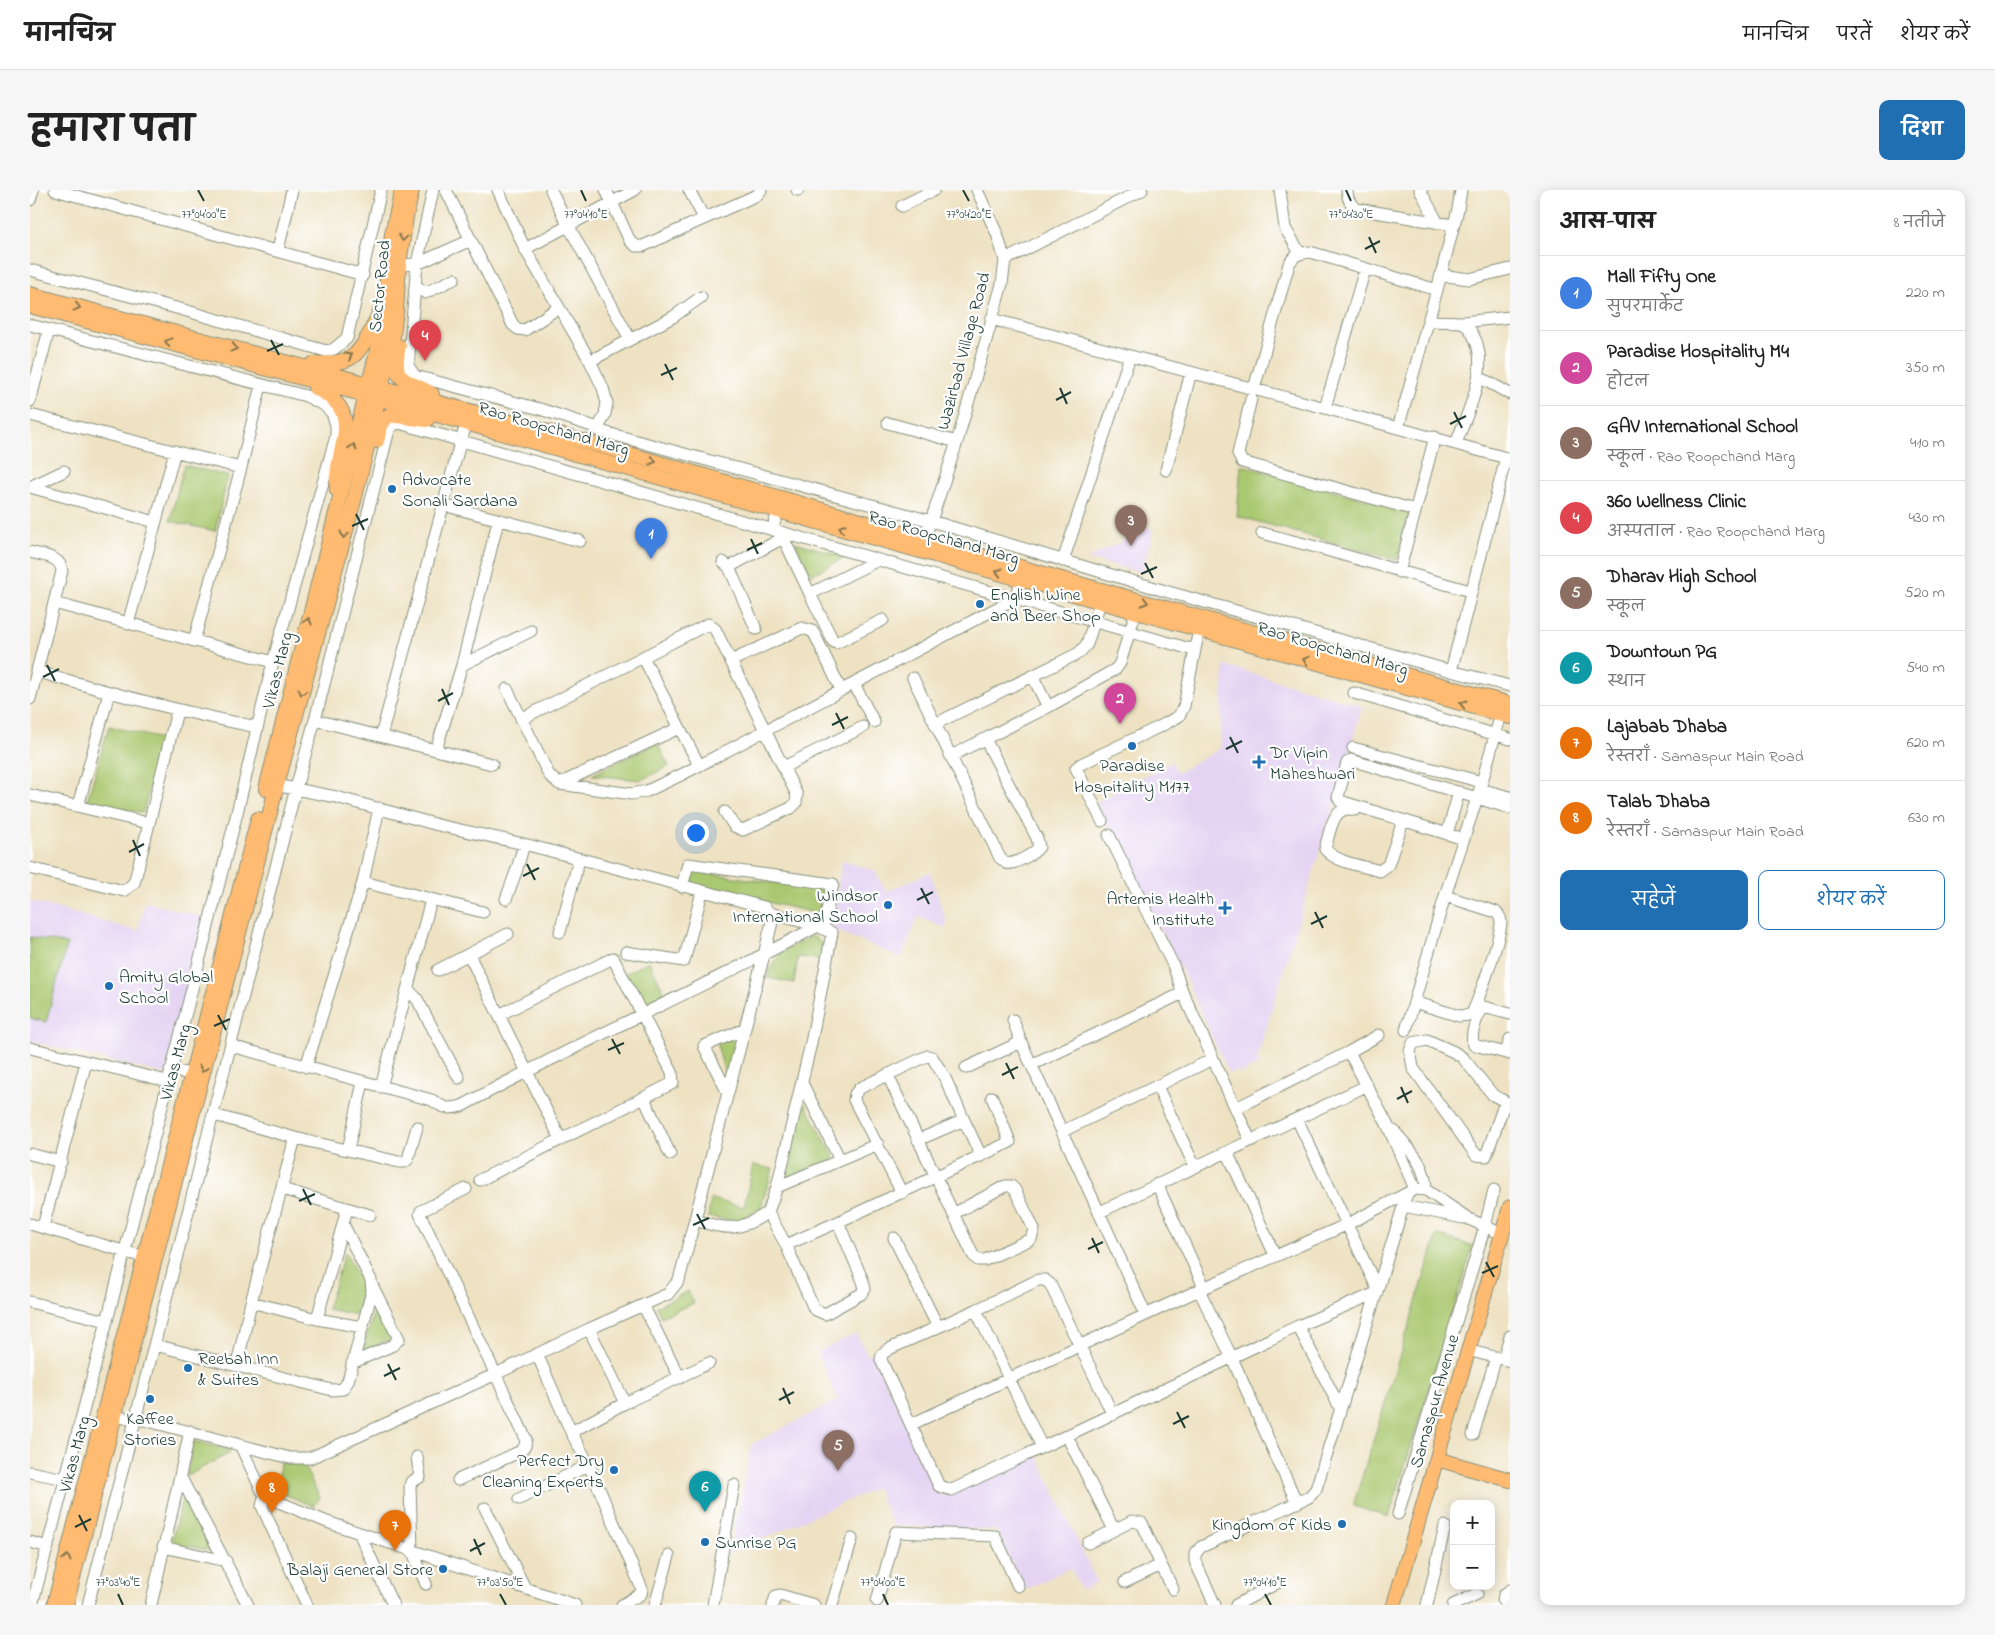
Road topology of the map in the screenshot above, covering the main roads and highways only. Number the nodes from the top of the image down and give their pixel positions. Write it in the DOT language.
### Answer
graph roads {
  1 [pos="402,190"];
  2 [pos="412,190"];
  3 [pos="30,294"];
  4 [pos="30,306"];
  5 [pos="390,308"];
  6 [pos="302,365"];
  7 [pos="290,375"];
  8 [pos="373,390"];
  9 [pos="458,417"];
  10 [pos="355,495"];
  11 [pos="338,501"];
  12 [pos="780,504"];
  13 [pos="1102,596"];
  14 [pos="1433,689"];
  15 [pos="1507,711"];
  16 [pos="272,784"];
  17 [pos="1510,1207"];
  18 [pos="1506,1236"];
  19 [pos="149,1258"];
  20 [pos="108,1416"];
  21 [pos="1440,1456"];
  22 [pos="1510,1472"];
  23 [pos="1510,1480"];
  24 [pos="54,1605"];
  25 [pos="66,1605"];
  26 [pos="1394,1605"];
  27 [pos="1402,1605"];
  1 -- 5 [label="main road, Sector Road"];
  2 -- 5 [label="main road, Sector Road, one-way"];
  3 -- 6 [label="main road, one-way"];
  7 -- 4 [label="main road, one-way"];
  6 -- 5 [label="main road, one-way"];
  5 -- 8 [label="main road, Sector Road"];
  5 -- 9 [label="main road"];
  6 -- 8 [label="main road"];
  7 -- 8 [label="main road"];
  7 -- 11 [label="main road"];
  8 -- 9 [label="main road, Rao Roopchand Marg"];
  8 -- 10 [label="main road, Vikas Marg"];
  11 -- 8 [label="main road, Vikas Marg, one-way"];
  9 -- 10 [label="main road"];
  9 -- 12 [label="main road, Rao Roopchand Marg"];
  9 -- 12 [label="main road, Rao Roopchand Marg, one-way"];
  10 -- 16 [label="main road, Vikas Marg, one-way"];
  16 -- 11 [label="main road, Vikas Marg, one-way"];
  12 -- 13 [label="main road, Rao Roopchand Marg"];
  13 -- 12 [label="main road, Rao Roopchand Marg, one-way"];
  13 -- 14 [label="main road, Rao Roopchand Marg, one-way"];
  14 -- 13 [label="main road, Rao Roopchand Marg, one-way"];
  14 -- 15 [label="main road, Rao Roopchand Marg"];
  16 -- 19 [label="main road, Vikas Marg, one-way"];
  16 -- 19 [label="main road, Vikas Marg"];
  17 -- 18 [label="main road, Samaspur Avenue"];
  18 -- 21 [label="main road, Samaspur Avenue"];
  18 -- 21 [label="main road, Samaspur Avenue"];
  19 -- 20 [label="main road, Vikas Marg"];
  24 -- 20 [label="main road, Vikas Marg, one-way"];
  20 -- 25 [label="main road, Vikas Marg"];
  21 -- 22 [label="main road"];
  21 -- 23 [label="main road"];
  21 -- 26 [label="main road, Samaspur Avenue"];
  21 -- 27 [label="main road, Samaspur Avenue"];
}
